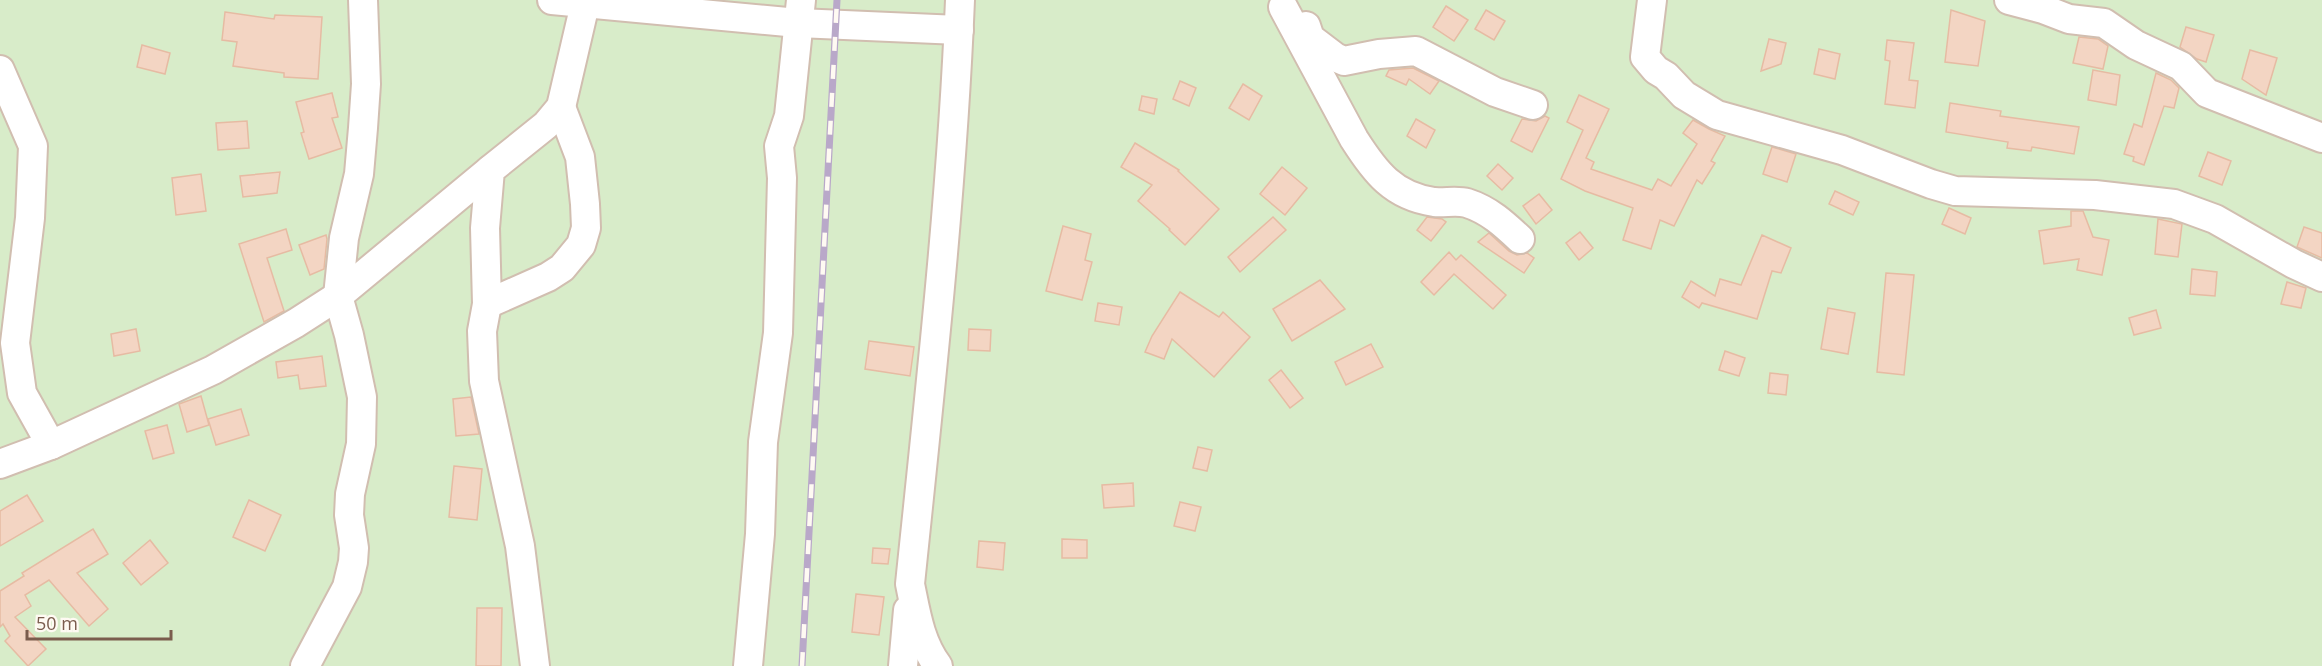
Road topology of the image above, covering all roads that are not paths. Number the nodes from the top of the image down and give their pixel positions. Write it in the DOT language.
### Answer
graph roads {
  1 [pos="363,0"];
  2 [pos="552,0"];
  3 [pos="960,0"];
  4 [pos="1652,0"];
  5 [pos="2009,0"];
  6 [pos="1281,3"];
  7 [pos="585,4"];
  8 [pos="799,11"];
  9 [pos="959,30"];
  10 [pos="0,69"];
  11 [pos="1533,105"];
  12 [pos="561,107"];
  13 [pos="2322,138"];
  14 [pos="490,170"];
  15 [pos="1520,238"];
  16 [pos="2322,277"];
  17 [pos="338,296"];
  18 [pos="487,304"];
  19 [pos="51,446"];
  20 [pos="0,464"];
  21 [pos="910,584"];
  22 [pos="305,666"];
  23 [pos="535,666"];
  24 [pos="748,666"];
  25 [pos="903,666"];
  26 [pos="938,666"];
  1 -- 17 [label="street"];
  2 -- 7 [label="street"];
  3 -- 9 [label="street"];
  4 -- 16 [label="street"];
  5 -- 13 [label="street"];
  6 -- 11 [label="street"];
  6 -- 15 [label="street"];
  7 -- 8 [label="street"];
  7 -- 12 [label="street"];
  8 -- 9 [label="street"];
  8 -- 24 [label="street"];
  9 -- 21 [label="street"];
  10 -- 19 [label="street"];
  12 -- 14 [label="street"];
  12 -- 18 [label="street"];
  14 -- 17 [label="street"];
  14 -- 18 [label="street"];
  17 -- 19 [label="street"];
  17 -- 22 [label="street"];
  18 -- 23 [label="street"];
  19 -- 20 [label="street"];
  21 -- 25 [label="street"];
  21 -- 26 [label="street"];
}
